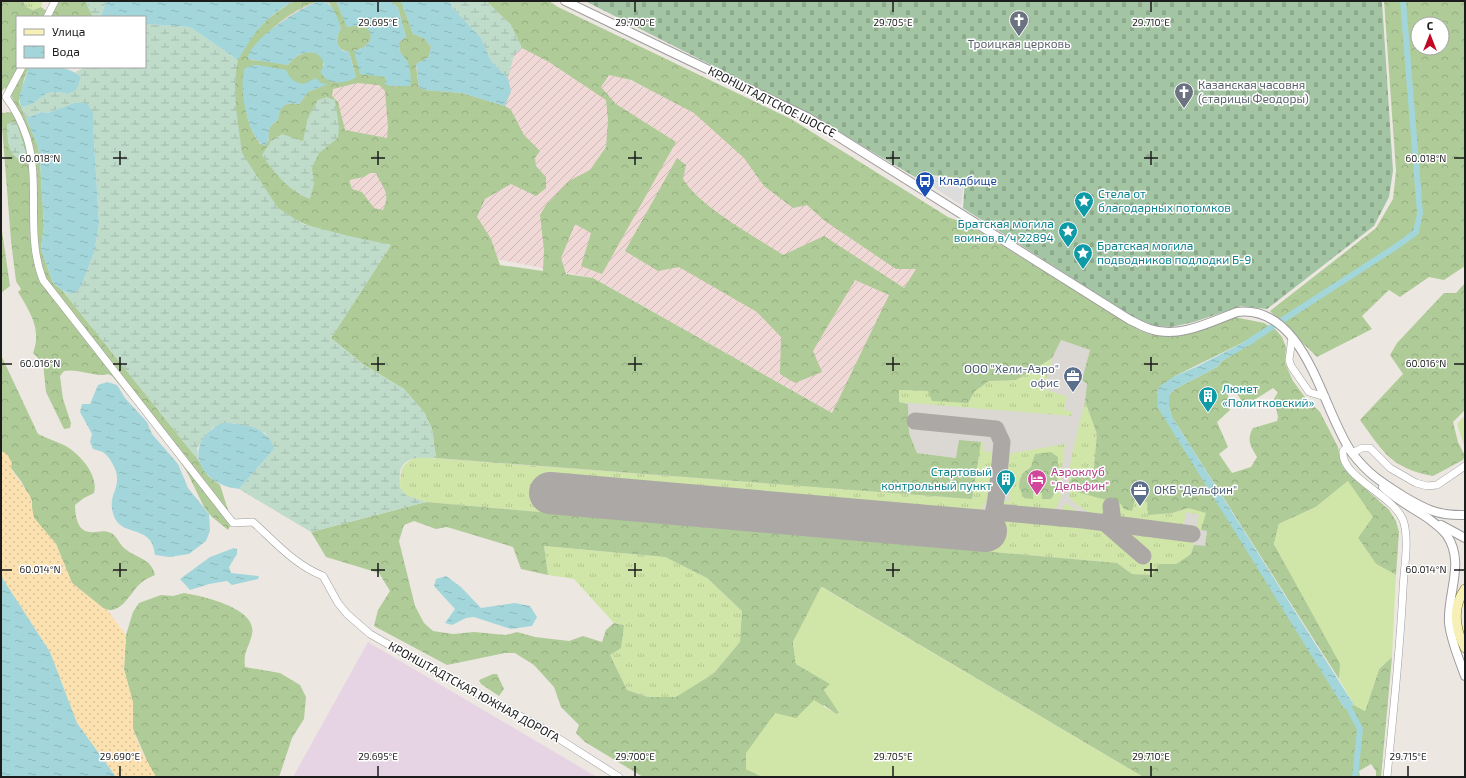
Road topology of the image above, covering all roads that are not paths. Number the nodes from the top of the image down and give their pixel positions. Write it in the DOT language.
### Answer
graph roads {
  1 [pos="55,1"];
  2 [pos="565,1"];
  3 [pos="48,16"];
  4 [pos="21,68"];
  5 [pos="1292,338"];
  6 [pos="1324,397"];
  7 [pos="1348,446"];
  8 [pos="1352,453"];
  9 [pos="1465,466"];
  10 [pos="1371,476"];
  11 [pos="1439,514"];
  12 [pos="1465,515"];
  13 [pos="1428,518"];
  14 [pos="1465,521"];
  15 [pos="1465,538"];
  16 [pos="1465,589"];
  17 [pos="1465,648"];
  18 [pos="1465,676"];
  19 [pos="619,777"];
  20 [pos="1387,777"];
  1 -- 3 [label="street"];
  2 -- 5 [label="street, КРОНШТАДТСКОЕ ШОССЕ"];
  4 -- 19 [label="street, КРОНШТАДТСКАЯ ЮЖНАЯ ДОРОГА"];
  5 -- 6 [label="street, КРОНШТАДТСКОЕ ШОССЕ"];
  5 -- 6 [label="street"];
  6 -- 7 [label="street, КРОНШТАДТСКОЕ ШОССЕ"];
  7 -- 8 [label="street, КРОНШТАДТСКОЕ ШОССЕ"];
  7 -- 20 [label="street"];
  8 -- 9 [label="street"];
  8 -- 10 [label="street, КРОНШТАДТСКОЕ ШОССЕ"];
  10 -- 11 [label="street, КРОНШТАДТСКОЕ ШОССЕ"];
  10 -- 13 [label="street"];
  11 -- 12 [label="street"];
  11 -- 14 [label="street, КРОНШТАДТСКОЕ ШОССЕ"];
  13 -- 15 [label="street"];
  13 -- 18 [label="street"];
  16 -- 17 [label="main road"];
}
